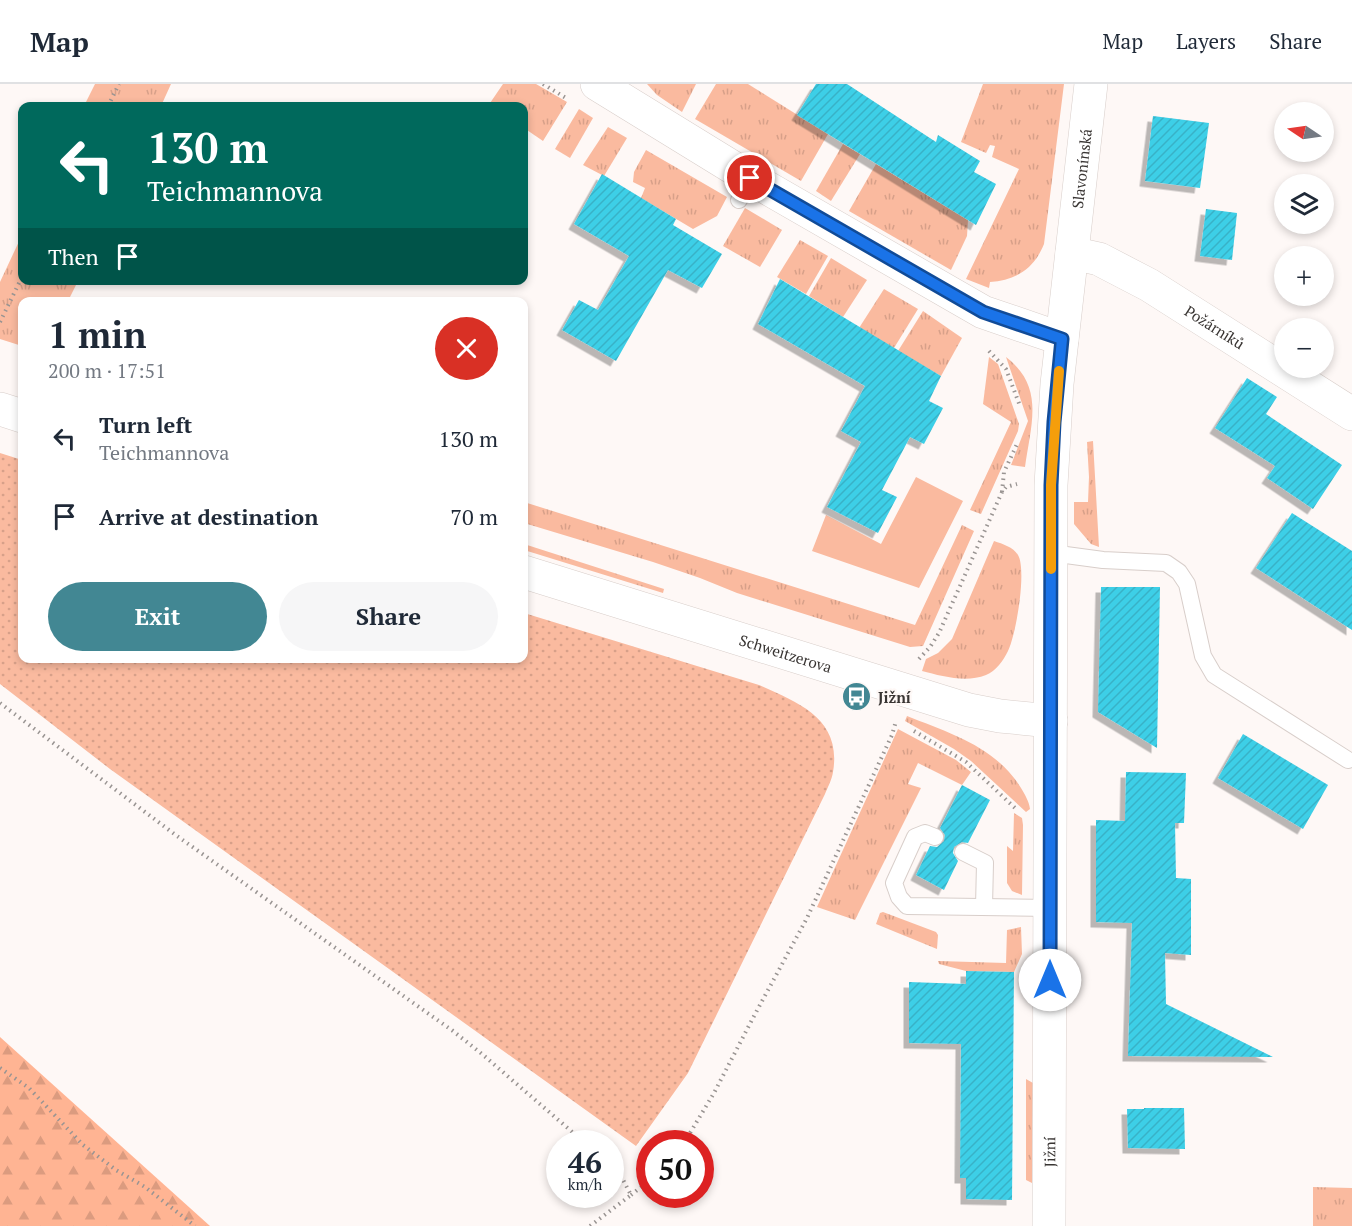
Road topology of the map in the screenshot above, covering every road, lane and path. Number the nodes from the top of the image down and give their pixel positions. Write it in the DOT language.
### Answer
graph roads {
  1 [pos="119,84"];
  2 [pos="597,84"];
  3 [pos="1091,84"];
  4 [pos="110,102"];
  5 [pos="1072,253"];
  6 [pos="18,285"];
  7 [pos="0,322"];
  8 [pos="1062,339"];
  9 [pos="993,355"];
  10 [pos="0,409"];
  11 [pos="1352,414"];
  12 [pos="18,415"];
  13 [pos="1023,416"];
  14 [pos="1022,434"];
  15 [pos="1023,484"];
  16 [pos="1002,492"];
  17 [pos="1051,553"];
  18 [pos="528,573"];
  19 [pos="920,656"];
  20 [pos="0,703"];
  21 [pos="887,716"];
  22 [pos="896,721"];
  23 [pos="1051,721"];
  24 [pos="1348,760"];
  25 [pos="1020,812"];
  26 [pos="935,837"];
  27 [pos="963,852"];
  28 [pos="984,907"];
  29 [pos="1050,908"];
  30 [pos="0,1068"];
  31 [pos="570,1130"];
  32 [pos="692,1130"];
  33 [pos="624,1181"];
  34 [pos="636,1190"];
  35 [pos="631,1194"];
  36 [pos="195,1226"];
  37 [pos="591,1226"];
  38 [pos="1049,1226"];
  1 -- 4 [label="path"];
  2 -- 8 [label="street"];
  3 -- 5 [label="street, Slavonínská"];
  5 -- 8 [label="street, Jižní"];
  5 -- 11 [label="street, Požárníků"];
  6 -- 7 [label="path"];
  8 -- 17 [label="street, Jižní"];
  9 -- 13 [label="path"];
  10 -- 12 [label="street"];
  14 -- 16 [label="path"];
  15 -- 16 [label="path"];
  16 -- 19 [label="path"];
  17 -- 23 [label="street, Jižní"];
  17 -- 24 [label="lane"];
  18 -- 23 [label="street, Schweitzerova"];
  20 -- 31 [label="path"];
  21 -- 22 [label="path"];
  22 -- 25 [label="path"];
  22 -- 32 [label="path"];
  23 -- 29 [label="street, Jižní"];
  26 -- 28 [label="lane"];
  27 -- 28 [label="lane"];
  28 -- 29 [label="lane"];
  29 -- 38 [label="street, Jižní"];
  30 -- 36 [label="path"];
  33 -- 35 [label="path"];
  34 -- 35 [label="path"];
  35 -- 37 [label="path"];
}
